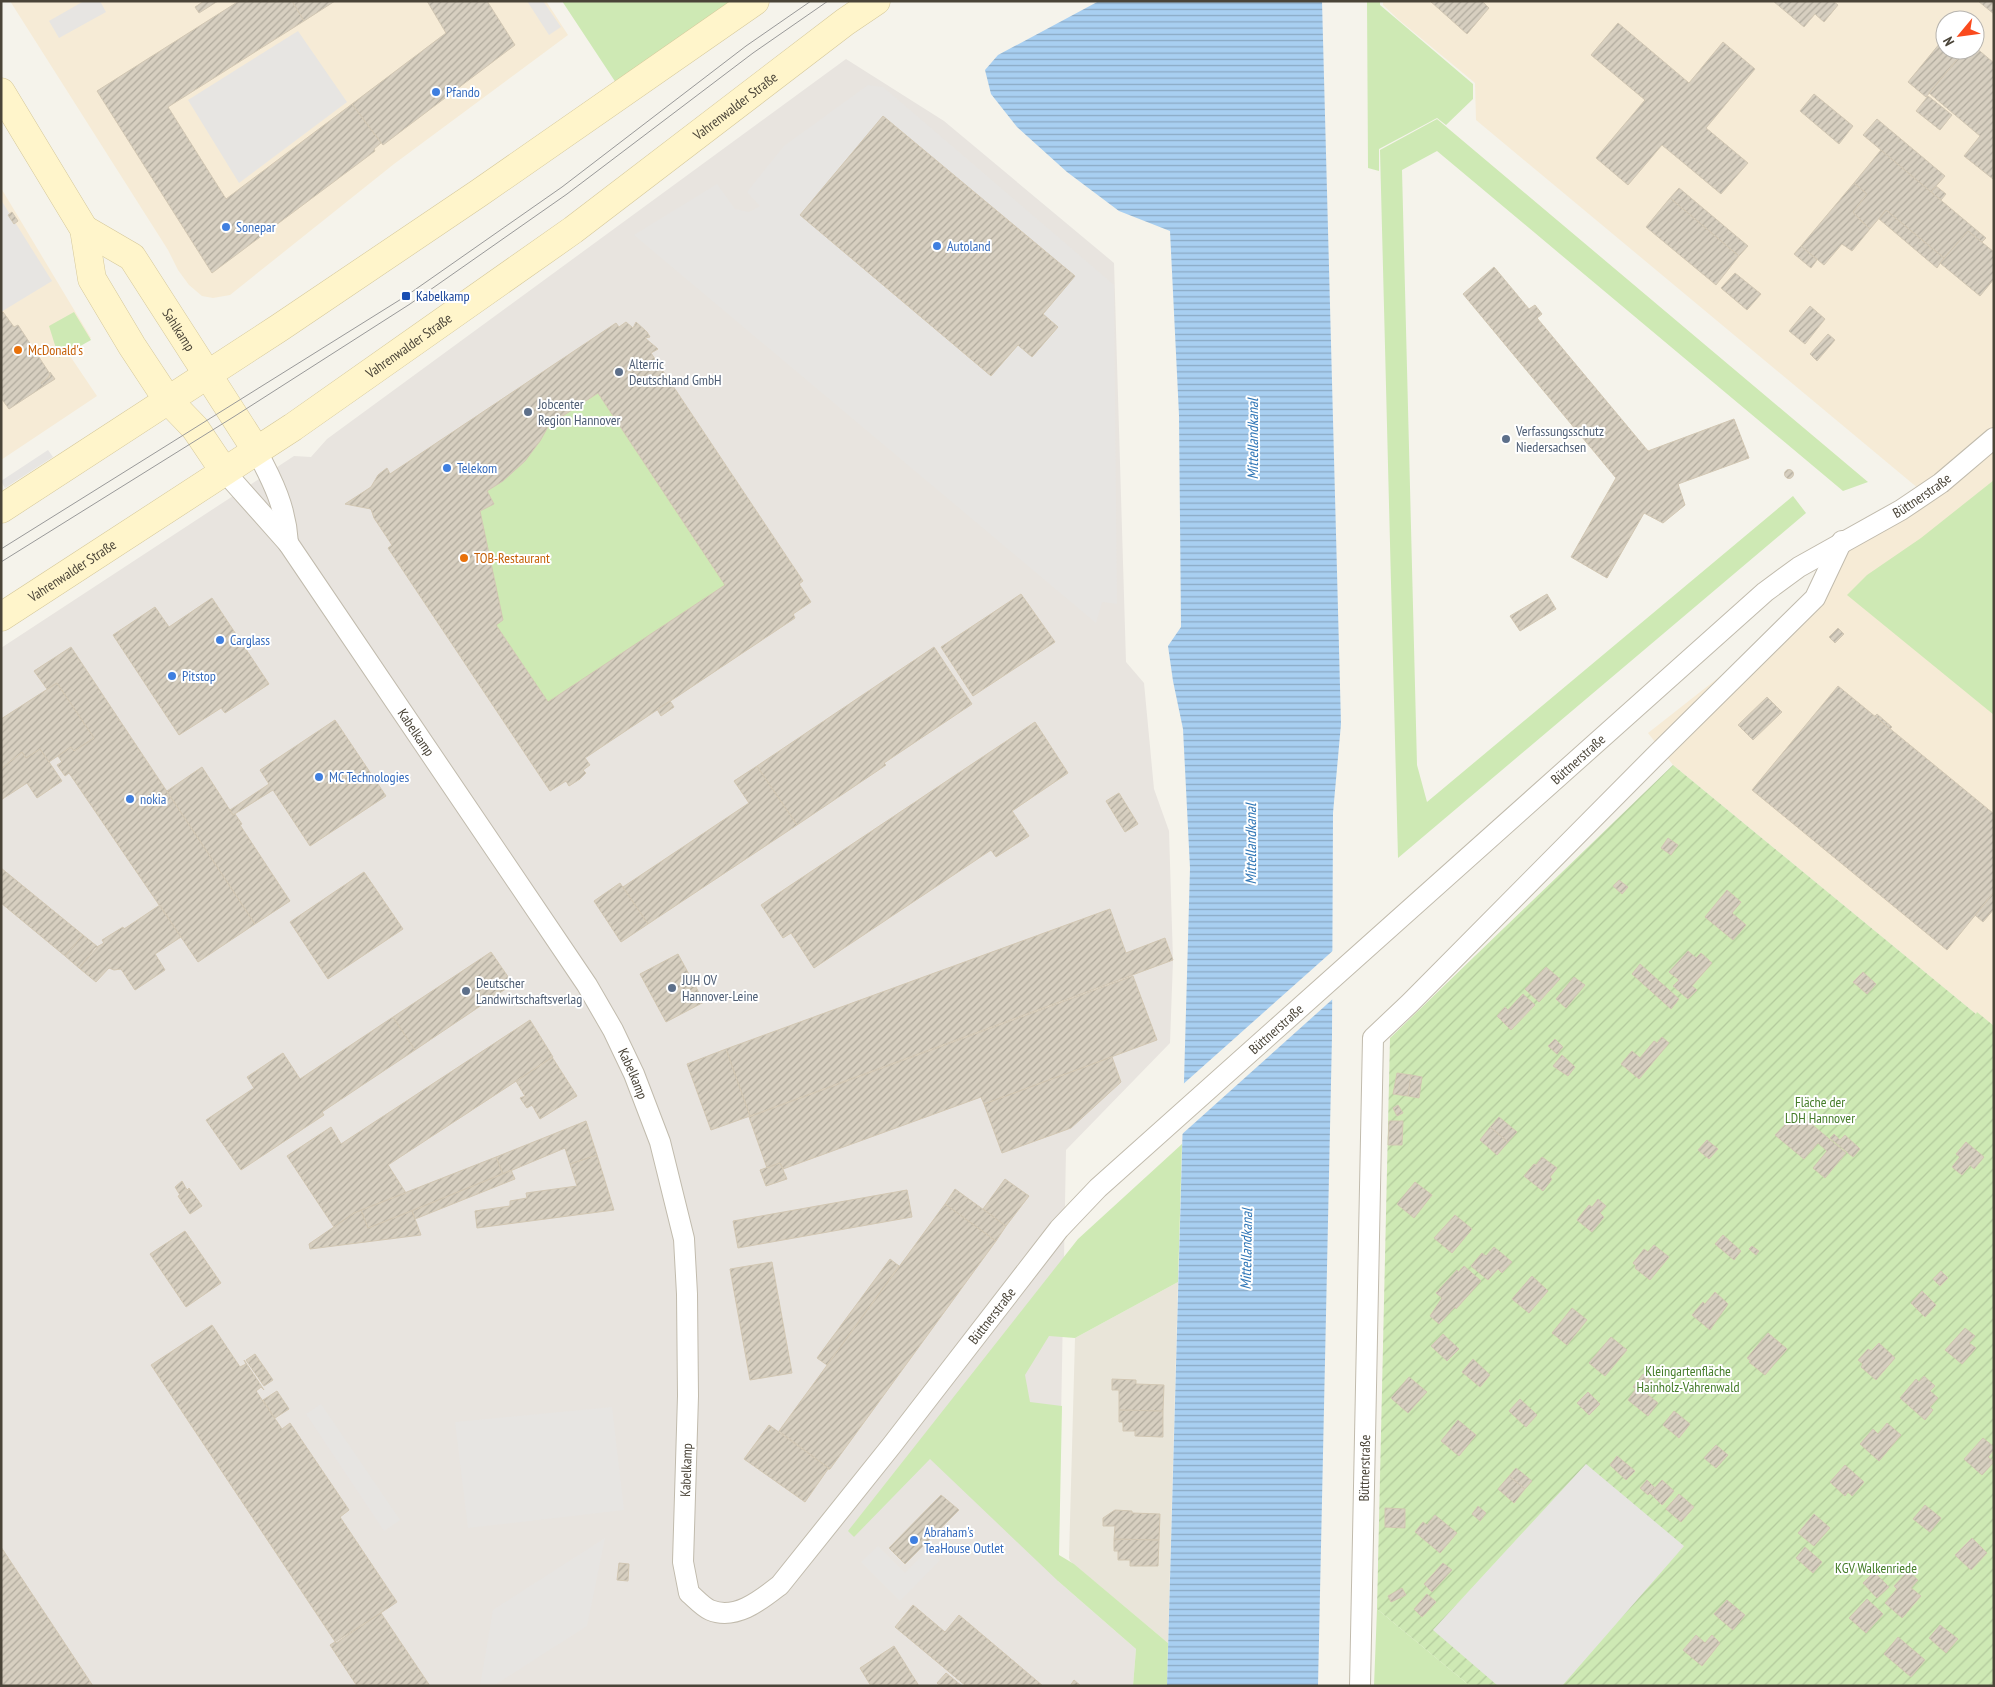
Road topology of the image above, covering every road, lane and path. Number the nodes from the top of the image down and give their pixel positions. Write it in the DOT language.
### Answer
graph roads {
  1 [pos="755,1"];
  2 [pos="876,1"];
  3 [pos="1,92"];
  4 [pos="84,229"];
  5 [pos="208,375"];
  6 [pos="167,400"];
  7 [pos="1994,438"];
  8 [pos="256,450"];
  9 [pos="224,471"];
  10 [pos="1,509"];
  11 [pos="1842,541"];
  12 [pos="288,543"];
  13 [pos="1,617"];
  14 [pos="780,1585"];
  15 [pos="1360,1686"];
  1 -- 5 [label="main road"];
  2 -- 8 [label="main road, Vahrenwalder Straße"];
  3 -- 4 [label="main road, Sahlkamp"];
  4 -- 5 [label="main road, Sahlkamp"];
  4 -- 6 [label="main road, Sahlkamp"];
  5 -- 6 [label="main road"];
  5 -- 8 [label="main road, Sahlkamp"];
  6 -- 9 [label="main road, Sahlkamp"];
  6 -- 10 [label="main road"];
  7 -- 11 [label="street, Büttnerstraße"];
  8 -- 9 [label="main road, Vahrenwalder Straße"];
  8 -- 12 [label="street, Kabelkamp"];
  9 -- 12 [label="street, Kabelkamp"];
  9 -- 13 [label="main road, Vahrenwalder Straße"];
  11 -- 14 [label="street, Büttnerstraße"];
  11 -- 15 [label="street, Büttnerstraße"];
  12 -- 14 [label="street, Kabelkamp"];
}
